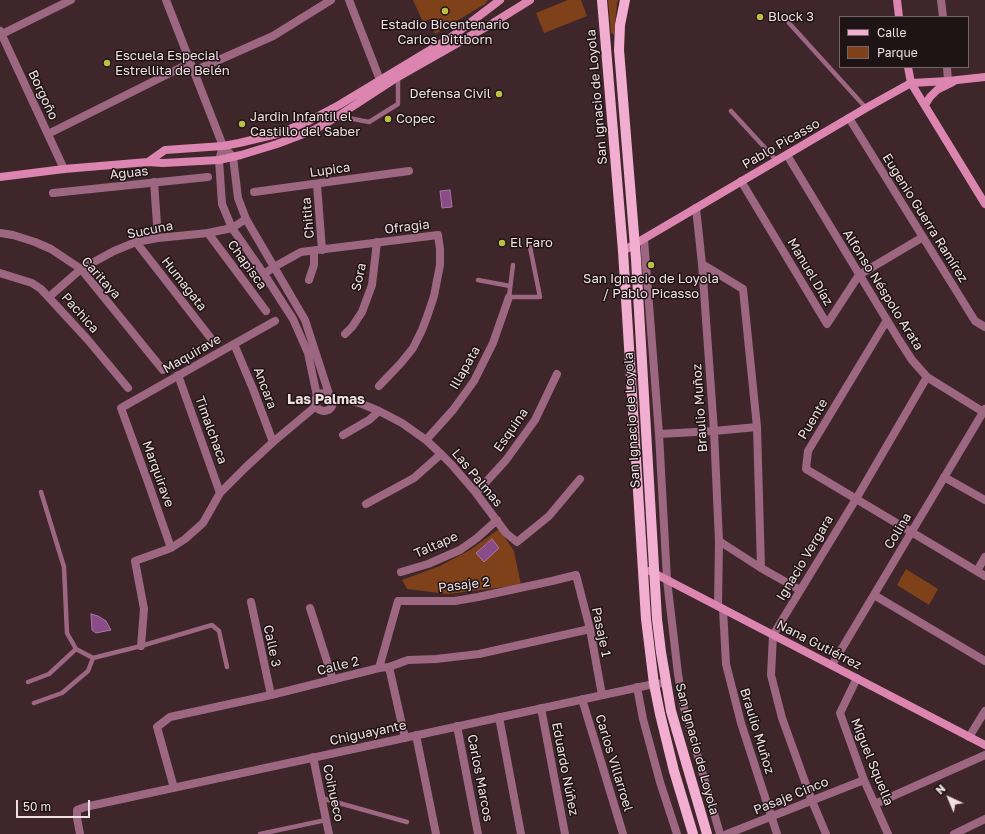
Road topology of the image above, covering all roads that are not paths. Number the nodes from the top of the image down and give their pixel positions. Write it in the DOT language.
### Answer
graph roads {
  1 [pos="71,0"];
  2 [pos="166,0"];
  3 [pos="331,0"];
  4 [pos="349,0"];
  5 [pos="500,0"];
  6 [pos="530,0"];
  7 [pos="625,0"];
  8 [pos="897,0"];
  9 [pos="941,0"];
  10 [pos="602,1"];
  11 [pos="900,16"];
  12 [pos="943,16"];
  13 [pos="789,23"];
  14 [pos="1,34"];
  15 [pos="190,63"];
  16 [pos="908,68"];
  17 [pos="947,68"];
  18 [pos="194,71"];
  19 [pos="398,77"];
  20 [pos="985,77"];
  21 [pos="380,80"];
  22 [pos="958,80"];
  23 [pos="948,81"];
  24 [pos="911,82"];
  25 [pos="925,105"];
  26 [pos="866,108"];
  27 [pos="731,111"];
  28 [pos="338,116"];
  29 [pos="849,118"];
  30 [pos="48,134"];
  31 [pos="223,146"];
  32 [pos="787,155"];
  33 [pos="233,157"];
  34 [pos="219,160"];
  35 [pos="777,161"];
  36 [pos="148,162"];
  37 [pos="64,169"];
  38 [pos="409,171"];
  39 [pos="0,177"];
  40 [pos="208,177"];
  41 [pos="741,181"];
  42 [pos="154,182"];
  43 [pos="317,184"];
  44 [pos="254,192"];
  45 [pos="53,193"];
  46 [pos="985,204"];
  47 [pos="696,208"];
  48 [pos="246,219"];
  49 [pos="232,228"];
  50 [pos="0,233"];
  51 [pos="208,233"];
  52 [pos="922,237"];
  53 [pos="158,238"];
  54 [pos="640,241"];
  55 [pos="136,242"];
  56 [pos="377,242"];
  57 [pos="530,247"];
  58 [pos="322,250"];
  59 [pos="314,251"];
  60 [pos="623,251"];
  61 [pos="702,264"];
  62 [pos="513,265"];
  63 [pos="274,267"];
  64 [pos="81,269"];
  65 [pos="0,273"];
  66 [pos="264,274"];
  67 [pos="859,275"];
  68 [pos="309,280"];
  69 [pos="478,280"];
  70 [pos="510,286"];
  71 [pos="49,297"];
  72 [pos="509,297"];
  73 [pos="266,311"];
  74 [pos="887,320"];
  75 [pos="275,322"];
  76 [pos="985,327"];
  77 [pos="345,334"];
  78 [pos="213,341"];
  79 [pos="234,344"];
  80 [pos="163,370"];
  81 [pos="557,374"];
  82 [pos="178,375"];
  83 [pos="927,377"];
  84 [pos="379,386"];
  85 [pos="128,388"];
  86 [pos="317,396"];
  87 [pos="331,397"];
  88 [pos="316,406"];
  89 [pos="121,408"];
  90 [pos="379,411"];
  91 [pos="984,411"];
  92 [pos="757,427"];
  93 [pos="714,431"];
  94 [pos="659,434"];
  95 [pos="342,435"];
  96 [pos="426,440"];
  97 [pos="273,442"];
  98 [pos="441,454"];
  99 [pos="944,477"];
  100 [pos="580,479"];
  101 [pos="41,492"];
  102 [pos="220,493"];
  103 [pos="476,493"];
  104 [pos="856,499"];
  105 [pos="985,500"];
  106 [pos="366,504"];
  107 [pos="496,520"];
  108 [pos="911,532"];
  109 [pos="719,541"];
  110 [pos="172,548"];
  111 [pos="985,557"];
  112 [pos="642,566"];
  113 [pos="761,568"];
  114 [pos="977,571"];
  115 [pos="401,572"];
  116 [pos="654,573"];
  117 [pos="576,575"];
  118 [pos="985,576"];
  119 [pos="667,580"];
  120 [pos="800,590"];
  121 [pos="874,595"];
  122 [pos="251,602"];
  123 [pos="721,607"];
  124 [pos="310,608"];
  125 [pos="590,630"];
  126 [pos="773,634"];
  127 [pos="141,646"];
  128 [pos="76,649"];
  129 [pos="93,658"];
  130 [pos="985,661"];
  131 [pos="832,665"];
  132 [pos="227,667"];
  133 [pos="389,667"];
  134 [pos="379,668"];
  135 [pos="857,678"];
  136 [pos="333,680"];
  137 [pos="28,682"];
  138 [pos="666,683"];
  139 [pos="654,684"];
  140 [pos="637,687"];
  141 [pos="271,695"];
  142 [pos="602,695"];
  143 [pos="582,699"];
  144 [pos="34,703"];
  145 [pos="541,708"];
  146 [pos="985,711"];
  147 [pos="499,717"];
  148 [pos="457,726"];
  149 [pos="416,735"];
  150 [pos="969,737"];
  151 [pos="405,738"];
  152 [pos="985,745"];
  153 [pos="985,755"];
  154 [pos="313,757"];
  155 [pos="864,780"];
  156 [pos="174,788"];
  157 [pos="321,798"];
  158 [pos="812,801"];
  159 [pos="875,804"];
  160 [pos="772,816"];
  161 [pos="326,820"];
  162 [pos="985,820"];
  163 [pos="407,822"];
  164 [pos="80,834"];
  165 [pos="262,834"];
  166 [pos="329,834"];
  167 [pos="436,834"];
  168 [pos="478,834"];
  169 [pos="521,834"];
  170 [pos="565,834"];
  171 [pos="623,834"];
  172 [pos="677,834"];
  173 [pos="693,834"];
  174 [pos="707,834"];
  175 [pos="720,834"];
  176 [pos="727,834"];
  177 [pos="777,834"];
  178 [pos="826,834"];
  179 [pos="888,834"];
  180 [pos="954,834"];
  1 -- 14 [label="street"];
  2 -- 15 [label="street"];
  3 -- 18 [label="street"];
  4 -- 21 [label="street"];
  5 -- 21 [label="street"];
  6 -- 19 [label="street"];
  7 -- 54 [label="main road, San Ignacio de Loyola"];
  8 -- 11 [label="street"];
  9 -- 12 [label="street"];
  10 -- 60 [label="main road, San Ignacio de Loyola"];
  13 -- 26 [label="lane"];
  14 -- 30 [label="street, Borgoño"];
  15 -- 18 [label="street"];
  15 -- 30 [label="street"];
  16 -- 24 [label="street"];
  17 -- 23 [label="street"];
  18 -- 31 [label="street"];
  19 -- 28 [label="street"];
  19 -- 28 [label="lane"];
  20 -- 22 [label="street, Pablo Picasso"];
  21 -- 31 [label="street"];
  22 -- 23 [label="street, Pablo Picasso"];
  22 -- 25 [label="street, Pablo Picasso"];
  23 -- 24 [label="street, Pablo Picasso"];
  24 -- 25 [label="street"];
  24 -- 26 [label="street, Pablo Picasso"];
  25 -- 46 [label="street"];
  26 -- 29 [label="street, Pablo Picasso"];
  27 -- 35 [label="lane"];
  28 -- 33 [label="street"];
  29 -- 32 [label="street, Pablo Picasso"];
  29 -- 52 [label="street, Eugenio Guerra Ramírez"];
  30 -- 37 [label="street, Borgoño"];
  31 -- 33 [label="street"];
  31 -- 34 [label="street"];
  31 -- 36 [label="street"];
  32 -- 35 [label="street, Pablo Picasso"];
  32 -- 67 [label="street, Alfonso Néspolo Arata"];
  33 -- 34 [label="street"];
  33 -- 48 [label="street"];
  34 -- 36 [label="street"];
  34 -- 49 [label="street"];
  35 -- 41 [label="street, Pablo Picasso"];
  36 -- 37 [label="street"];
  37 -- 39 [label="street"];
  38 -- 43 [label="street, Lupica"];
  40 -- 42 [label="street, Aguas"];
  41 -- 47 [label="street, Pablo Picasso"];
  41 -- 67 [label="street, Manuel Díaz"];
  42 -- 45 [label="street, Aguas"];
  42 -- 53 [label="street"];
  43 -- 44 [label="street, Lupica"];
  43 -- 58 [label="street, Chitita"];
  47 -- 54 [label="street, Pablo Picasso"];
  47 -- 61 [label="street, Braulio Muñoz"];
  48 -- 49 [label="street, Sucuna"];
  48 -- 63 [label="street"];
  49 -- 51 [label="street, Sucuna"];
  49 -- 66 [label="street"];
  50 -- 64 [label="street, Caritaya"];
  51 -- 53 [label="street, Sucuna"];
  51 -- 73 [label="street, Chapisca"];
  52 -- 67 [label="street, Manuel Díaz"];
  52 -- 76 [label="street, Eugenio Guerra Ramírez"];
  53 -- 55 [label="street, Sucuna"];
  54 -- 60 [label="street, Pablo Picasso"];
  54 -- 94 [label="street, San Ignacio de Loyola"];
  54 -- 116 [label="main road, San Ignacio de Loyola"];
  55 -- 64 [label="street, Sucuna"];
  55 -- 78 [label="street, Humagata"];
  56 -- 58 [label="street, Ofragia"];
  56 -- 77 [label="street, Sora"];
  56 -- 84 [label="street, Ofragia"];
  57 -- 72 [label="lane"];
  58 -- 59 [label="street, Ofragia"];
  59 -- 63 [label="street, Ofragia"];
  59 -- 68 [label="street, Chitita"];
  60 -- 112 [label="main road, San Ignacio de Loyola"];
  61 -- 92 [label="street"];
  61 -- 93 [label="street, Braulio Muñoz"];
  62 -- 70 [label="lane"];
  63 -- 66 [label="street, Ofragia"];
  63 -- 87 [label="street"];
  64 -- 71 [label="street, Sucuna"];
  64 -- 80 [label="street, Caritaya"];
  65 -- 71 [label="street, Pachica"];
  66 -- 86 [label="street"];
  67 -- 74 [label="street, Alfonso Néspolo Arata"];
  69 -- 70 [label="lane"];
  70 -- 72 [label="lane"];
  71 -- 85 [label="street, Pachica"];
  72 -- 96 [label="street, Illapata"];
  74 -- 83 [label="street, Alfonso Néspolo Arata"];
  74 -- 104 [label="street, Puente"];
  75 -- 79 [label="street, Maquirave"];
  79 -- 82 [label="street, Maquirave"];
  79 -- 97 [label="street, Ancara"];
  81 -- 103 [label="street, Esquina"];
  82 -- 89 [label="street, Maquirave"];
  82 -- 102 [label="street, Timalchaca"];
  83 -- 91 [label="street, Alfonso Néspolo Arata"];
  83 -- 104 [label="street, Ignacio Vergara"];
  86 -- 87 [label="street, Las Palmas"];
  86 -- 88 [label="street"];
  87 -- 88 [label="street"];
  87 -- 90 [label="street, Las Palmas"];
  88 -- 97 [label="street"];
  89 -- 110 [label="street, Marquirave"];
  90 -- 95 [label="street"];
  90 -- 96 [label="street, Las Palmas"];
  91 -- 99 [label="street, Colina"];
  92 -- 93 [label="street"];
  92 -- 113 [label="street"];
  93 -- 94 [label="street"];
  93 -- 109 [label="street, Braulio Muñoz"];
  94 -- 119 [label="street, San Ignacio de Loyola"];
  96 -- 98 [label="street, Las Palmas"];
  97 -- 102 [label="street"];
  98 -- 103 [label="street, Las Palmas"];
  98 -- 106 [label="street"];
  99 -- 105 [label="street"];
  99 -- 108 [label="street, Colina"];
  100 -- 107 [label="street, Las Palmas"];
  101 -- 128 [label="lane"];
  102 -- 110 [label="street"];
  103 -- 107 [label="street, Las Palmas"];
  104 -- 108 [label="street, Puente"];
  104 -- 120 [label="street, Ignacio Vergara"];
  107 -- 115 [label="street, Taltape"];
  108 -- 114 [label="street, Puente"];
  108 -- 121 [label="street, Colina"];
  109 -- 113 [label="street"];
  109 -- 123 [label="street, Braulio Muñoz"];
  110 -- 127 [label="street"];
  111 -- 114 [label="street"];
  112 -- 116 [label="street, Nana Gutiérrez"];
  112 -- 139 [label="main road, San Ignacio de Loyola"];
  113 -- 120 [label="street"];
  114 -- 118 [label="street, Puente"];
  116 -- 119 [label="street, Nana Gutiérrez"];
  116 -- 138 [label="main road, San Ignacio de Loyola"];
  117 -- 125 [label="street, Pasaje 1"];
  117 -- 134 [label="street, Pasaje 2"];
  119 -- 123 [label="street, Nana Gutiérrez"];
  119 -- 175 [label="street, San Ignacio de Loyola"];
  120 -- 126 [label="street, Ignacio Vergara"];
  121 -- 130 [label="street"];
  121 -- 131 [label="street, Colina"];
  122 -- 141 [label="street, Calle 3"];
  123 -- 126 [label="street, Nana Gutiérrez"];
  123 -- 160 [label="street, Braulio Muñoz"];
  124 -- 136 [label="street"];
  125 -- 133 [label="street, Calle 2"];
  125 -- 142 [label="street, Pasaje 1"];
  126 -- 131 [label="street, Nana Gutiérrez"];
  126 -- 158 [label="street, Ignacio Vergara"];
  127 -- 129 [label="lane"];
  127 -- 132 [label="lane"];
  128 -- 129 [label="lane"];
  128 -- 137 [label="lane"];
  129 -- 144 [label="lane"];
  131 -- 135 [label="street, Nana Gutiérrez"];
  133 -- 134 [label="street, Calle 2"];
  133 -- 151 [label="street"];
  134 -- 136 [label="street, Calle 2"];
  135 -- 150 [label="street, Nana Gutiérrez"];
  135 -- 155 [label="street, Miguel Squella"];
  136 -- 141 [label="street, Calle 2"];
  138 -- 139 [label="street, Chiguayante"];
  138 -- 174 [label="main road, San Ignacio de Loyola"];
  139 -- 140 [label="street, Chiguayante"];
  139 -- 173 [label="main road, San Ignacio de Loyola"];
  140 -- 142 [label="street, Chiguayante"];
  140 -- 172 [label="street"];
  141 -- 156 [label="street, Calle 2"];
  142 -- 143 [label="street, Chiguayante"];
  143 -- 145 [label="street, Chiguayante"];
  143 -- 171 [label="street, Carlos Villarroel"];
  145 -- 147 [label="street, Chiguayante"];
  145 -- 170 [label="street, Eduardo Núñez"];
  146 -- 150 [label="street"];
  147 -- 148 [label="street, Chiguayante"];
  147 -- 169 [label="street"];
  148 -- 149 [label="street, Chiguayante"];
  148 -- 168 [label="street, Carlos Marcos"];
  149 -- 151 [label="street, Chiguayante"];
  149 -- 167 [label="street"];
  150 -- 152 [label="street, Nana Gutiérrez"];
  151 -- 154 [label="street, Chiguayante"];
  153 -- 159 [label="street"];
  154 -- 156 [label="street, Chiguayante"];
  154 -- 157 [label="street, Coihueco"];
  155 -- 158 [label="street, Pasaje Cinco"];
  155 -- 159 [label="street, Miguel Squella"];
  156 -- 164 [label="street, Chiguayante"];
  157 -- 161 [label="street, Coihueco"];
  157 -- 163 [label="lane"];
  158 -- 160 [label="street, Pasaje Cinco"];
  158 -- 178 [label="street, Ignacio Vergara"];
  159 -- 179 [label="street, Miguel Squella"];
  160 -- 176 [label="street, Pasaje Cinco"];
  160 -- 177 [label="street, Braulio Muñoz"];
  161 -- 165 [label="lane"];
  161 -- 166 [label="street, Coihueco"];
  162 -- 180 [label="street"];
}
